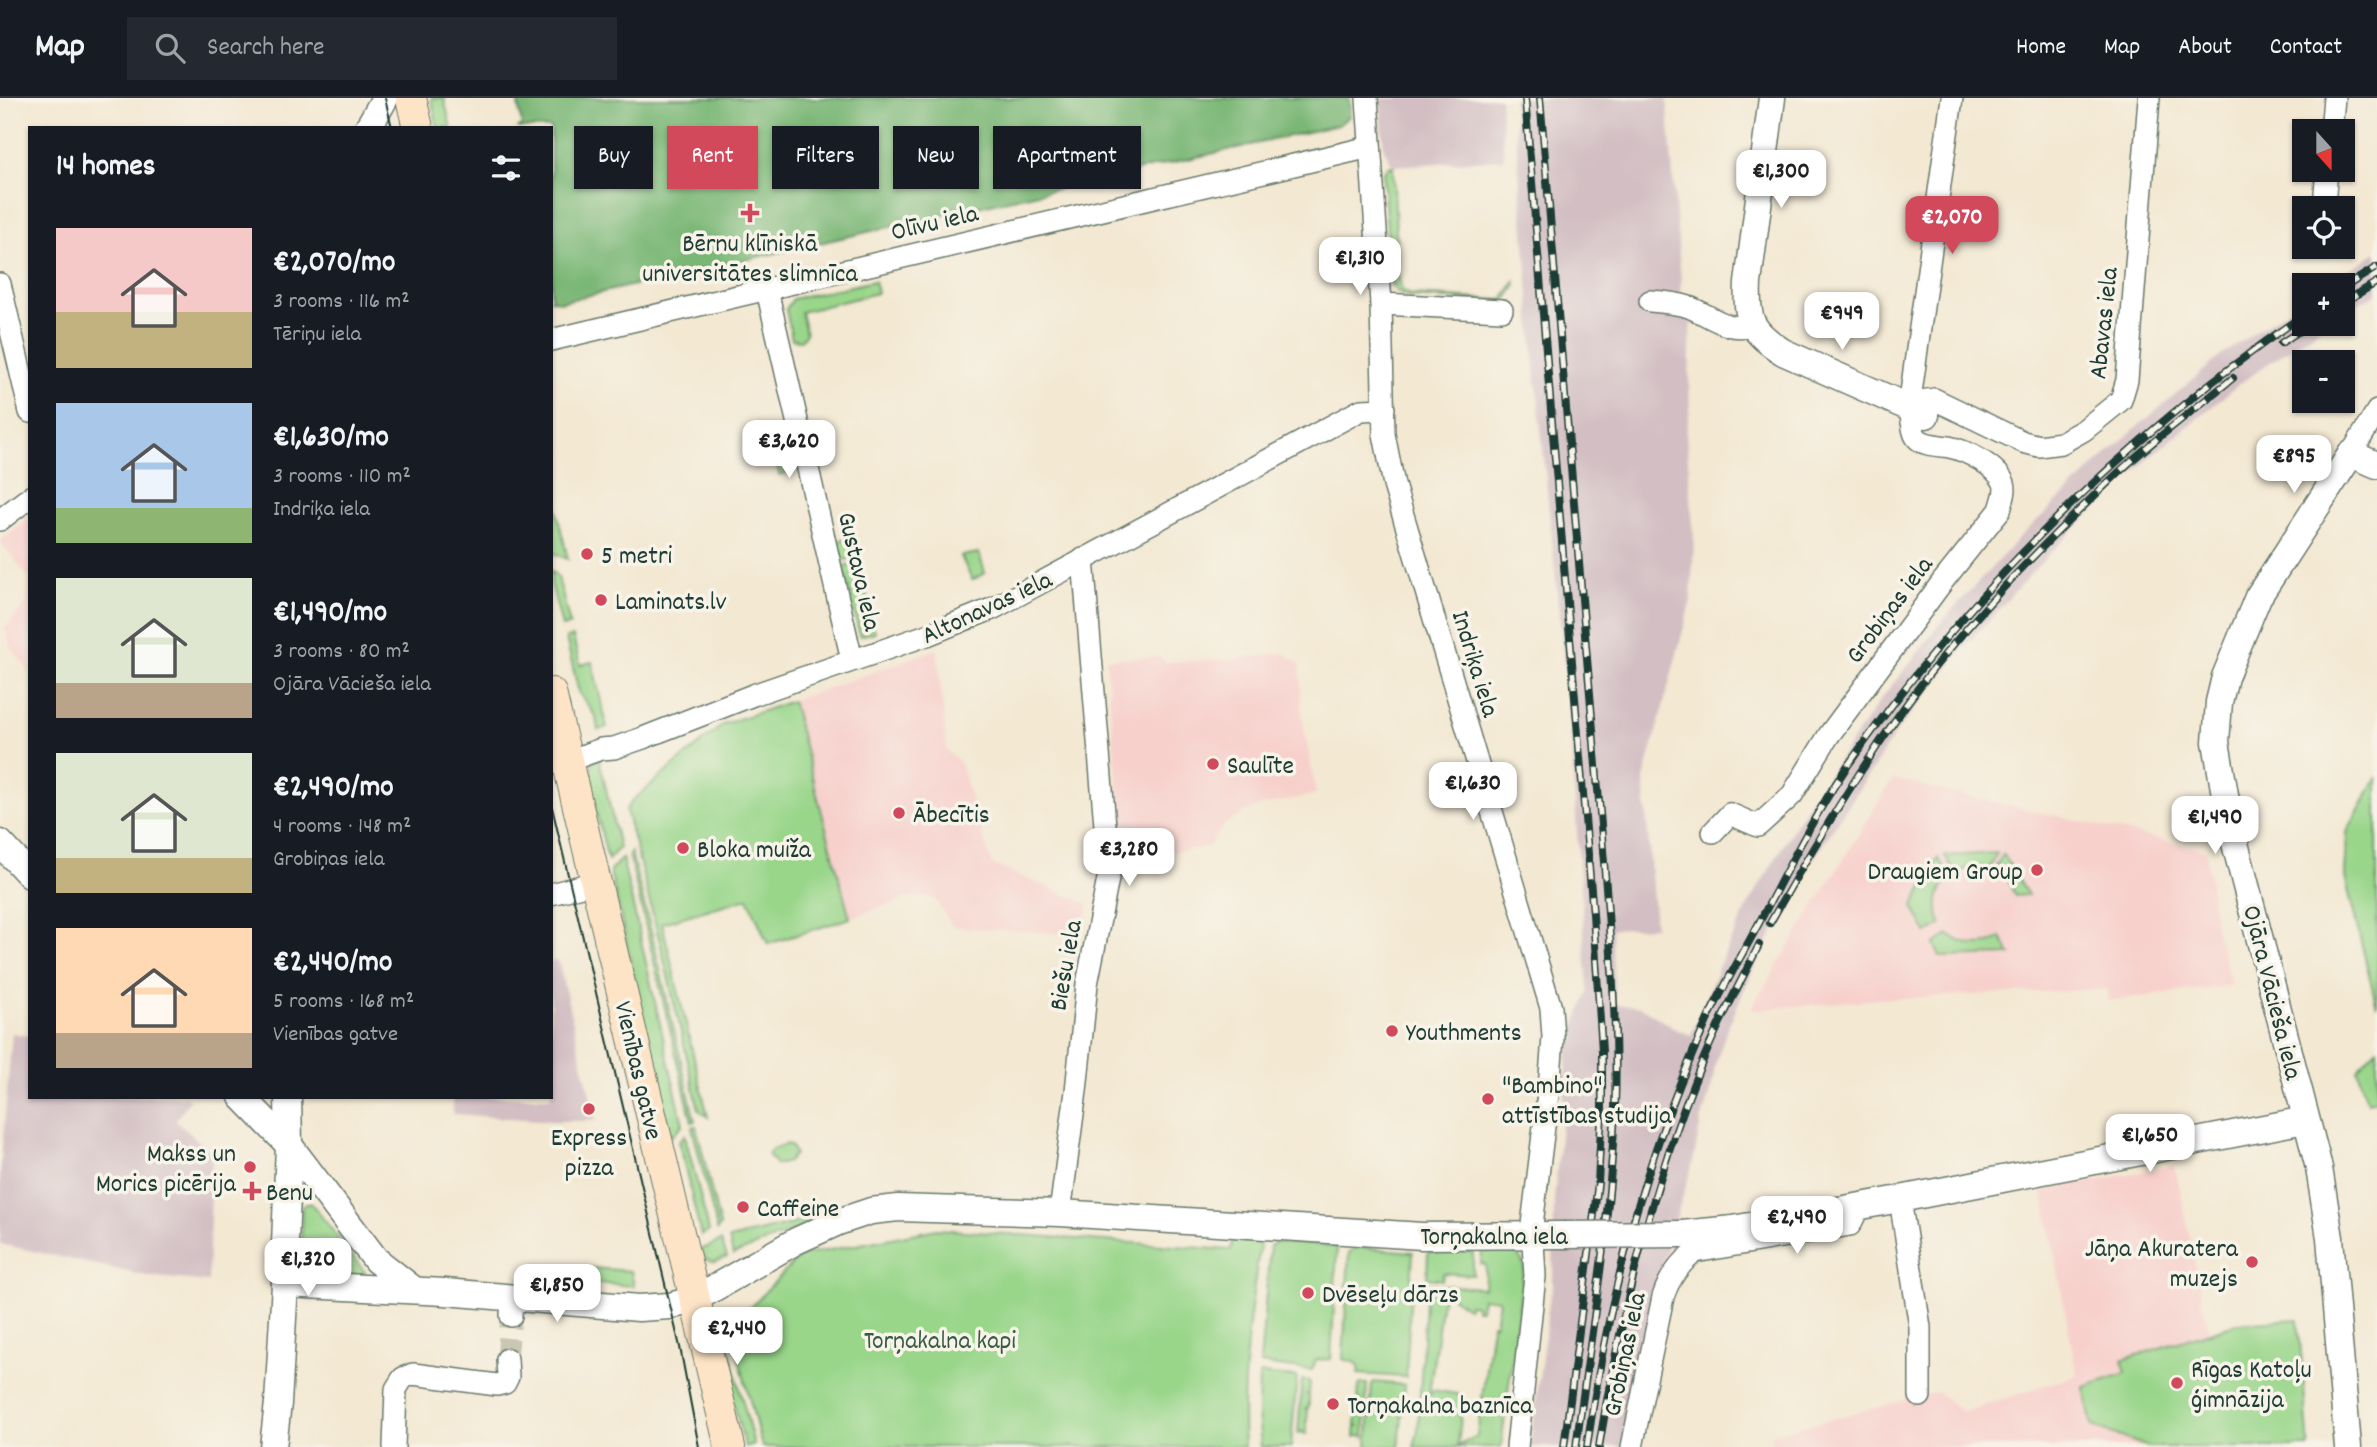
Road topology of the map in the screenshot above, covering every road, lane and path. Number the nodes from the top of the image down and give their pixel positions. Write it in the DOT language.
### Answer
graph roads {
  1 [pos="385,98"];
  2 [pos="411,98"];
  3 [pos="1367,98"];
  4 [pos="1772,98"];
  5 [pos="1952,98"];
  6 [pos="2149,98"];
  7 [pos="2334,98"];
  8 [pos="2332,119"];
  9 [pos="369,126"];
  10 [pos="418,126"];
  11 [pos="1370,147"];
  12 [pos="0,284"];
  13 [pos="768,290"];
  14 [pos="1650,301"];
  15 [pos="1381,304"];
  16 [pos="1502,310"];
  17 [pos="1752,326"];
  18 [pos="553,340"];
  19 [pos="28,403"];
  20 [pos="1384,408"];
  21 [pos="1917,411"];
  22 [pos="2377,411"];
  23 [pos="2351,454"];
  24 [pos="2377,466"];
  25 [pos="28,499"];
  26 [pos="0,520"];
  27 [pos="1083,559"];
  28 [pos="852,660"];
  29 [pos="553,701"];
  30 [pos="568,761"];
  31 [pos="1713,832"];
  32 [pos="0,843"];
  33 [pos="28,873"];
  34 [pos="596,883"];
  35 [pos="553,894"];
  36 [pos="244,1099"];
  37 [pos="288,1099"];
  38 [pos="2305,1120"];
  39 [pos="289,1144"];
  40 [pos="1900,1199"];
  41 [pos="1860,1206"];
  42 [pos="1060,1213"];
  43 [pos="1534,1237"];
  44 [pos="285,1284"];
  45 [pos="414,1290"];
  46 [pos="695,1300"];
  47 [pos="508,1360"];
  48 [pos="1920,1396"];
  49 [pos="273,1447"];
  50 [pos="394,1447"];
  51 [pos="730,1447"];
  52 [pos="1517,1447"];
  53 [pos="1632,1447"];
  54 [pos="2348,1447"];
  1 -- 9 [label="street"];
  2 -- 10 [label="main road"];
  3 -- 11 [label="street, Indriķa iela"];
  4 -- 17 [label="street"];
  5 -- 21 [label="street"];
  6 -- 21 [label="street, Abavas iela"];
  7 -- 8 [label="street"];
  11 -- 13 [label="street, Olīvu iela"];
  11 -- 15 [label="street, Indriķa iela"];
  12 -- 19 [label="street"];
  13 -- 18 [label="street, Olīvu iela"];
  13 -- 28 [label="street, Gustava iela"];
  14 -- 17 [label="street"];
  15 -- 16 [label="street"];
  15 -- 20 [label="street, Indriķa iela"];
  17 -- 21 [label="street"];
  20 -- 27 [label="street, Altonavas iela"];
  20 -- 43 [label="street, Indriķa iela"];
  21 -- 31 [label="street, Grobiņas iela"];
  22 -- 23 [label="street, Ojāra Vācieša iela"];
  23 -- 24 [label="street"];
  23 -- 38 [label="street, Ojāra Vācieša iela"];
  25 -- 26 [label="street"];
  27 -- 28 [label="street, Altonavas iela"];
  27 -- 42 [label="street, Biešu iela"];
  28 -- 30 [label="street, Altonavas iela"];
  29 -- 30 [label="main road, Vienības gatve"];
  30 -- 34 [label="main road, Vienības gatve"];
  32 -- 33 [label="street"];
  34 -- 35 [label="street"];
  34 -- 46 [label="main road, Vienības gatve"];
  36 -- 39 [label="street"];
  37 -- 39 [label="street"];
  38 -- 40 [label="street, Torņakalna iela"];
  38 -- 54 [label="street, Ojāra Vācieša iela"];
  39 -- 44 [label="street"];
  39 -- 45 [label="street"];
  40 -- 41 [label="street, Torņakalna iela"];
  40 -- 48 [label="street"];
  41 -- 43 [label="street, Torņakalna iela, bridge"];
  41 -- 53 [label="street, Grobiņas iela"];
  42 -- 43 [label="street, Torņakalna iela"];
  42 -- 46 [label="street, Torņakalna iela"];
  43 -- 52 [label="street, Indriķa iela"];
  44 -- 45 [label="street, Torņakalna iela"];
  44 -- 49 [label="street"];
  45 -- 46 [label="street, Torņakalna iela"];
  46 -- 51 [label="main road, Vienības gatve"];
  47 -- 50 [label="street"];
}
